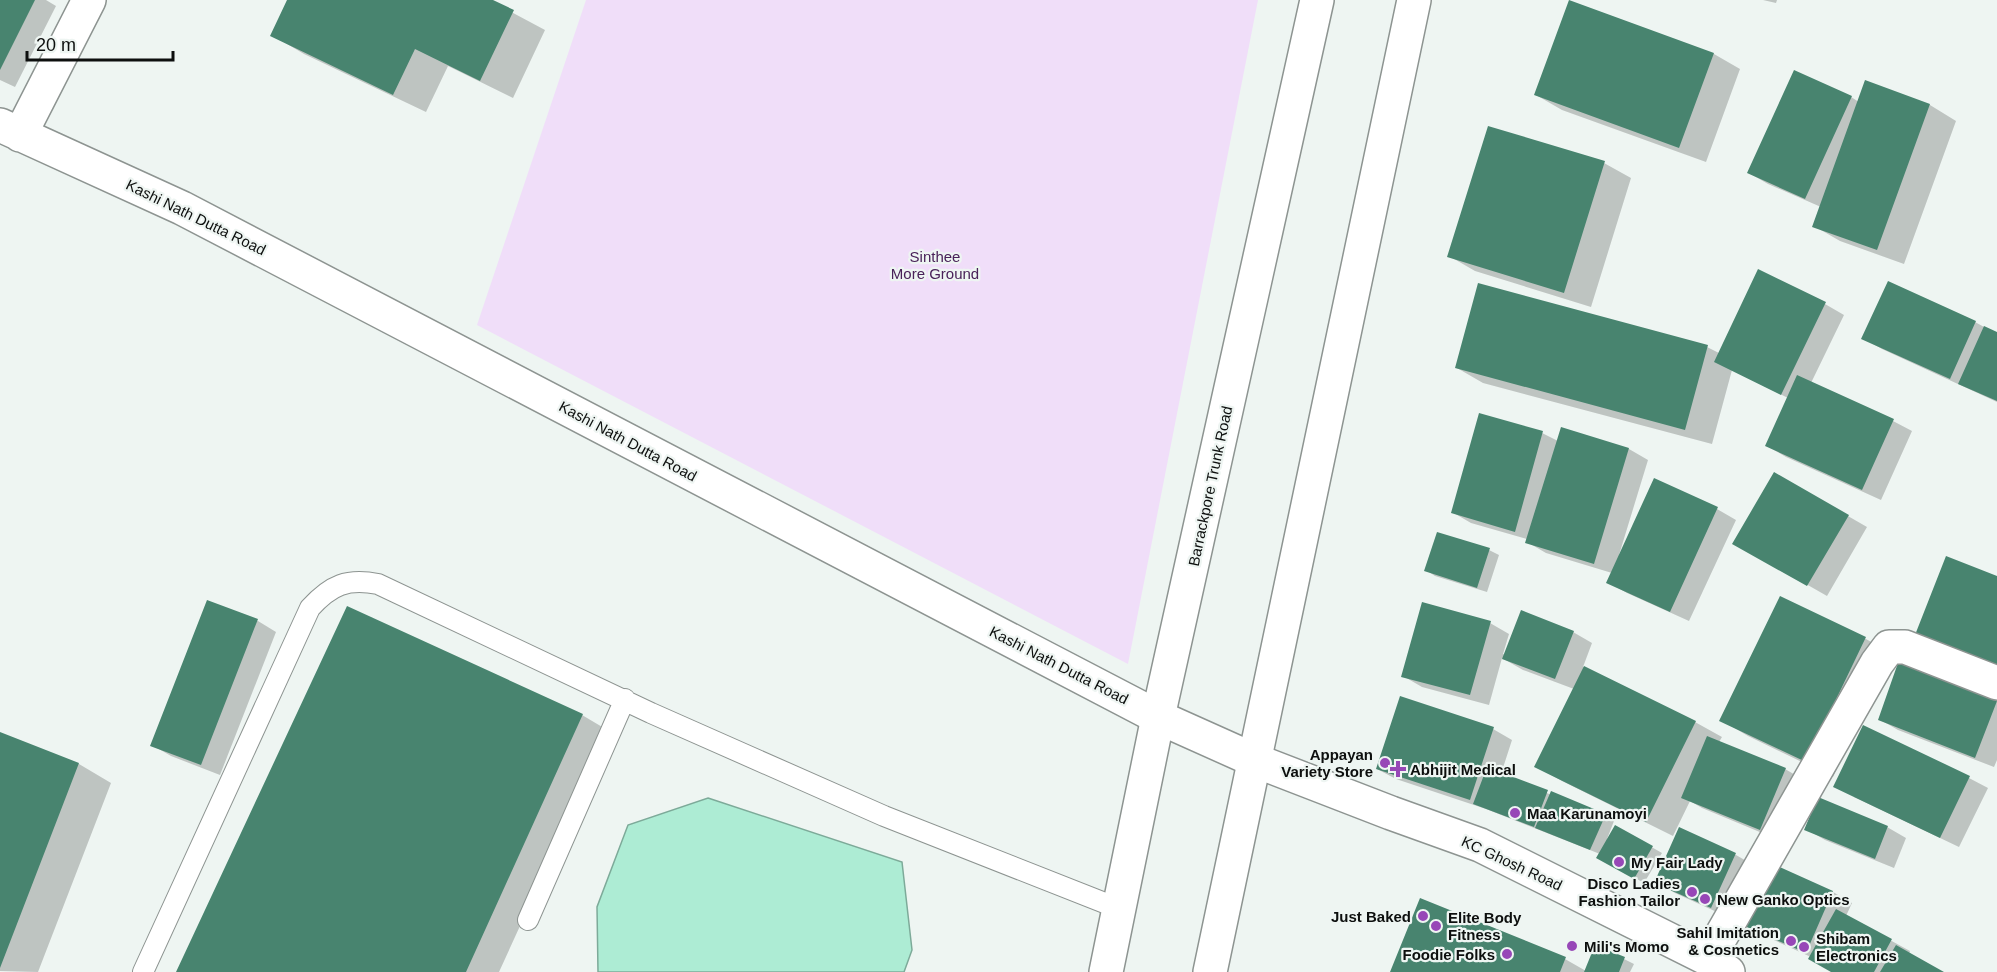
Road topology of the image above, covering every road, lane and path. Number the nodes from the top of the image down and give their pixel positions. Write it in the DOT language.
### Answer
graph roads {
  1 [pos="89,0"];
  2 [pos="1317,0"];
  3 [pos="1414,0"];
  4 [pos="10,130"];
  5 [pos="1997,683"];
  6 [pos="625,699"];
  7 [pos="1158,717"];
  8 [pos="1254,760"];
  9 [pos="1119,909"];
  10 [pos="528,920"];
  11 [pos="1718,966"];
  12 [pos="143,972"];
  13 [pos="1107,972"];
  14 [pos="1210,972"];
  1 -- 4 [label="street"];
  2 -- 7 [label="street, Barrackpore Trunk Road"];
  3 -- 8 [label="street"];
  4 -- 7 [label="street, Kashi Nath Dutta Road"];
  5 -- 11 [label="street"];
  6 -- 9 [label="lane"];
  6 -- 10 [label="lane"];
  6 -- 12 [label="lane"];
  7 -- 8 [label="street, Kashi Nath Dutta Road"];
  7 -- 9 [label="street, Barrackpore Trunk Road"];
  8 -- 11 [label="street, KC Ghosh Road"];
  8 -- 14 [label="street"];
  9 -- 13 [label="street, Barrackpore Trunk Road"];
}
